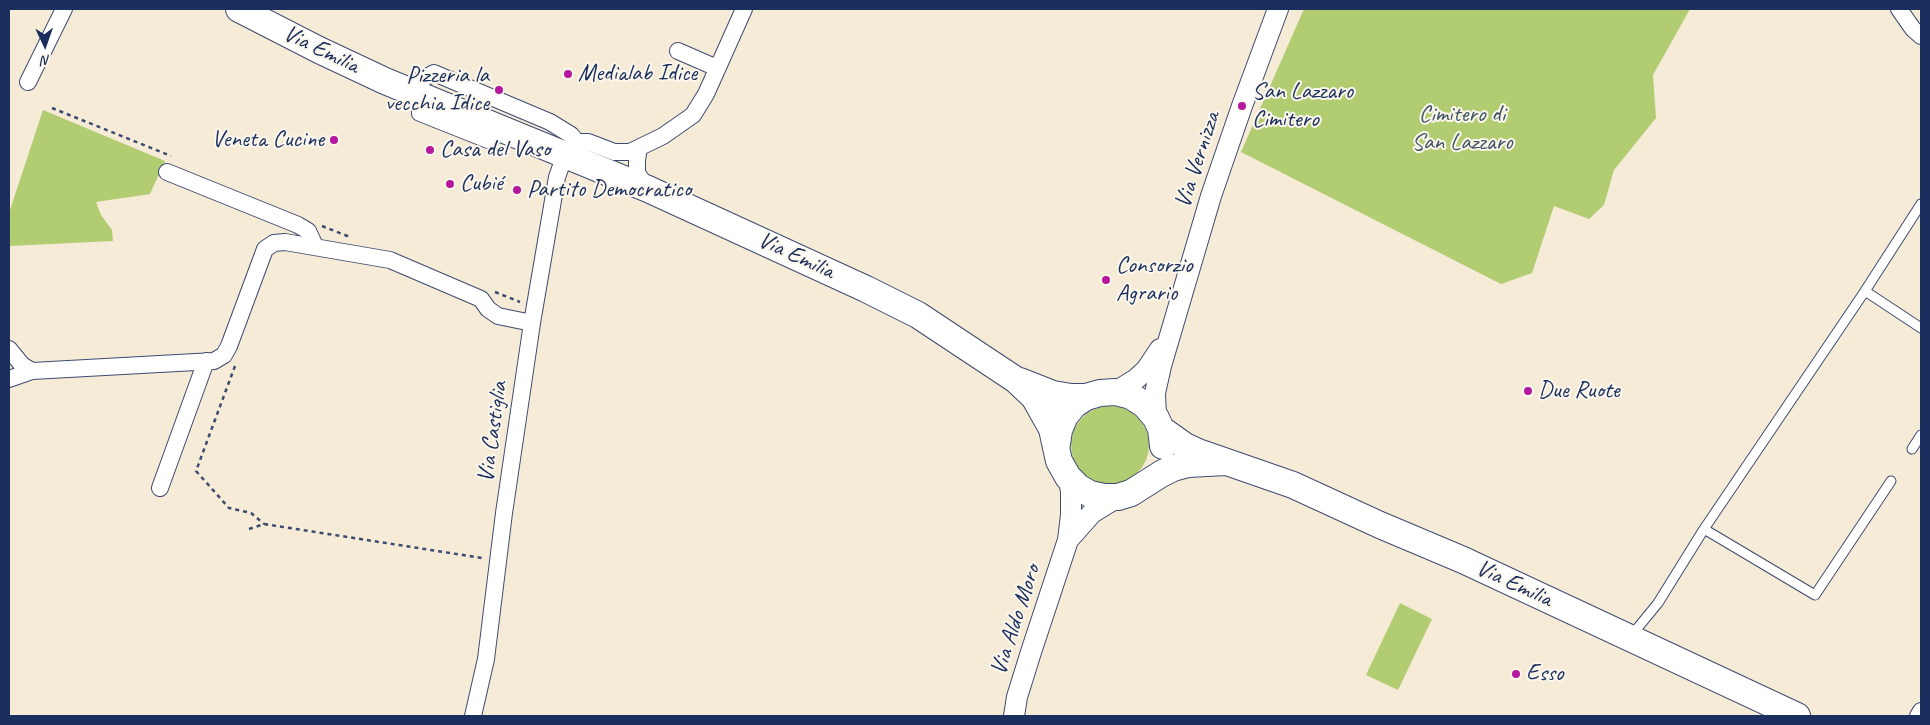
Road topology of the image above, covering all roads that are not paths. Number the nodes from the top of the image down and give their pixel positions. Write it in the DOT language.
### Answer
graph roads {
  1 [pos="64,9"];
  2 [pos="744,9"];
  3 [pos="1278,9"];
  4 [pos="1899,9"];
  5 [pos="249,11"];
  6 [pos="1921,36"];
  7 [pos="678,51"];
  8 [pos="717,68"];
  9 [pos="28,82"];
  10 [pos="412,93"];
  11 [pos="571,148"];
  12 [pos="640,148"];
  13 [pos="167,172"];
  14 [pos="648,189"];
  15 [pos="1921,204"];
  16 [pos="315,246"];
  17 [pos="1865,291"];
  18 [pos="532,323"];
  19 [pos="1172,328"];
  20 [pos="1921,328"];
  21 [pos="9,348"];
  22 [pos="206,362"];
  23 [pos="32,371"];
  24 [pos="9,379"];
  25 [pos="1016,380"];
  26 [pos="1115,392"];
  27 [pos="1086,397"];
  28 [pos="1158,423"];
  29 [pos="1921,435"];
  30 [pos="1057,444"];
  31 [pos="1912,449"];
  32 [pos="1226,462"];
  33 [pos="1068,477"];
  34 [pos="1891,481"];
  35 [pos="1143,486"];
  36 [pos="160,488"];
  37 [pos="1118,497"];
  38 [pos="1704,529"];
  39 [pos="1068,540"];
  40 [pos="1630,638"];
  41 [pos="1921,711"];
  42 [pos="473,716"];
  43 [pos="1014,716"];
  44 [pos="1797,716"];
  45 [pos="1918,716"];
  1 -- 9 [label="street"];
  2 -- 8 [label="street, Via Emilia"];
  3 -- 19 [label="street, Via Vernizza"];
  4 -- 6 [label="street"];
  5 -- 10 [label="main road, Via Emilia"];
  7 -- 8 [label="street"];
  8 -- 12 [label="street, Via Emilia"];
  10 -- 11 [label="main road, Via Emilia"];
  10 -- 11 [label="street, Via Emilia"];
  11 -- 12 [label="street, Via Emilia"];
  11 -- 14 [label="main road, Via Emilia"];
  11 -- 18 [label="street, Via Castiglia"];
  12 -- 14 [label="street"];
  13 -- 16 [label="street"];
  14 -- 25 [label="main road, Via Emilia"];
  15 -- 17 [label="lane"];
  16 -- 18 [label="street"];
  16 -- 22 [label="street"];
  17 -- 20 [label="lane"];
  17 -- 38 [label="lane"];
  18 -- 42 [label="street, Via Castiglia"];
  19 -- 26 [label="street, Via Vernizza"];
  19 -- 28 [label="street, Via Vernizza"];
  21 -- 23 [label="street"];
  22 -- 23 [label="street"];
  22 -- 36 [label="street"];
  23 -- 24 [label="street"];
  25 -- 27 [label="main road, Via Emilia"];
  25 -- 30 [label="main road, Via Emilia"];
  26 -- 27 [label="main road, Via Emilia"];
  26 -- 28 [label="main road, Via Emilia"];
  27 -- 30 [label="main road, Via Emilia"];
  28 -- 32 [label="main road, Via Emilia"];
  28 -- 35 [label="main road, Via Emilia"];
  29 -- 31 [label="lane"];
  30 -- 33 [label="main road, Via Emilia"];
  32 -- 35 [label="main road, Via Emilia"];
  32 -- 40 [label="main road, Via Emilia"];
  33 -- 37 [label="main road, Via Emilia"];
  33 -- 39 [label="street, Via Aldo Moro"];
  34 -- 38 [label="lane"];
  35 -- 37 [label="main road, Via Emilia"];
  37 -- 39 [label="street, Via Aldo Moro"];
  38 -- 40 [label="lane"];
  39 -- 43 [label="street, Via Aldo Moro"];
  40 -- 44 [label="main road, Via Emilia"];
  41 -- 45 [label="street"];
}
